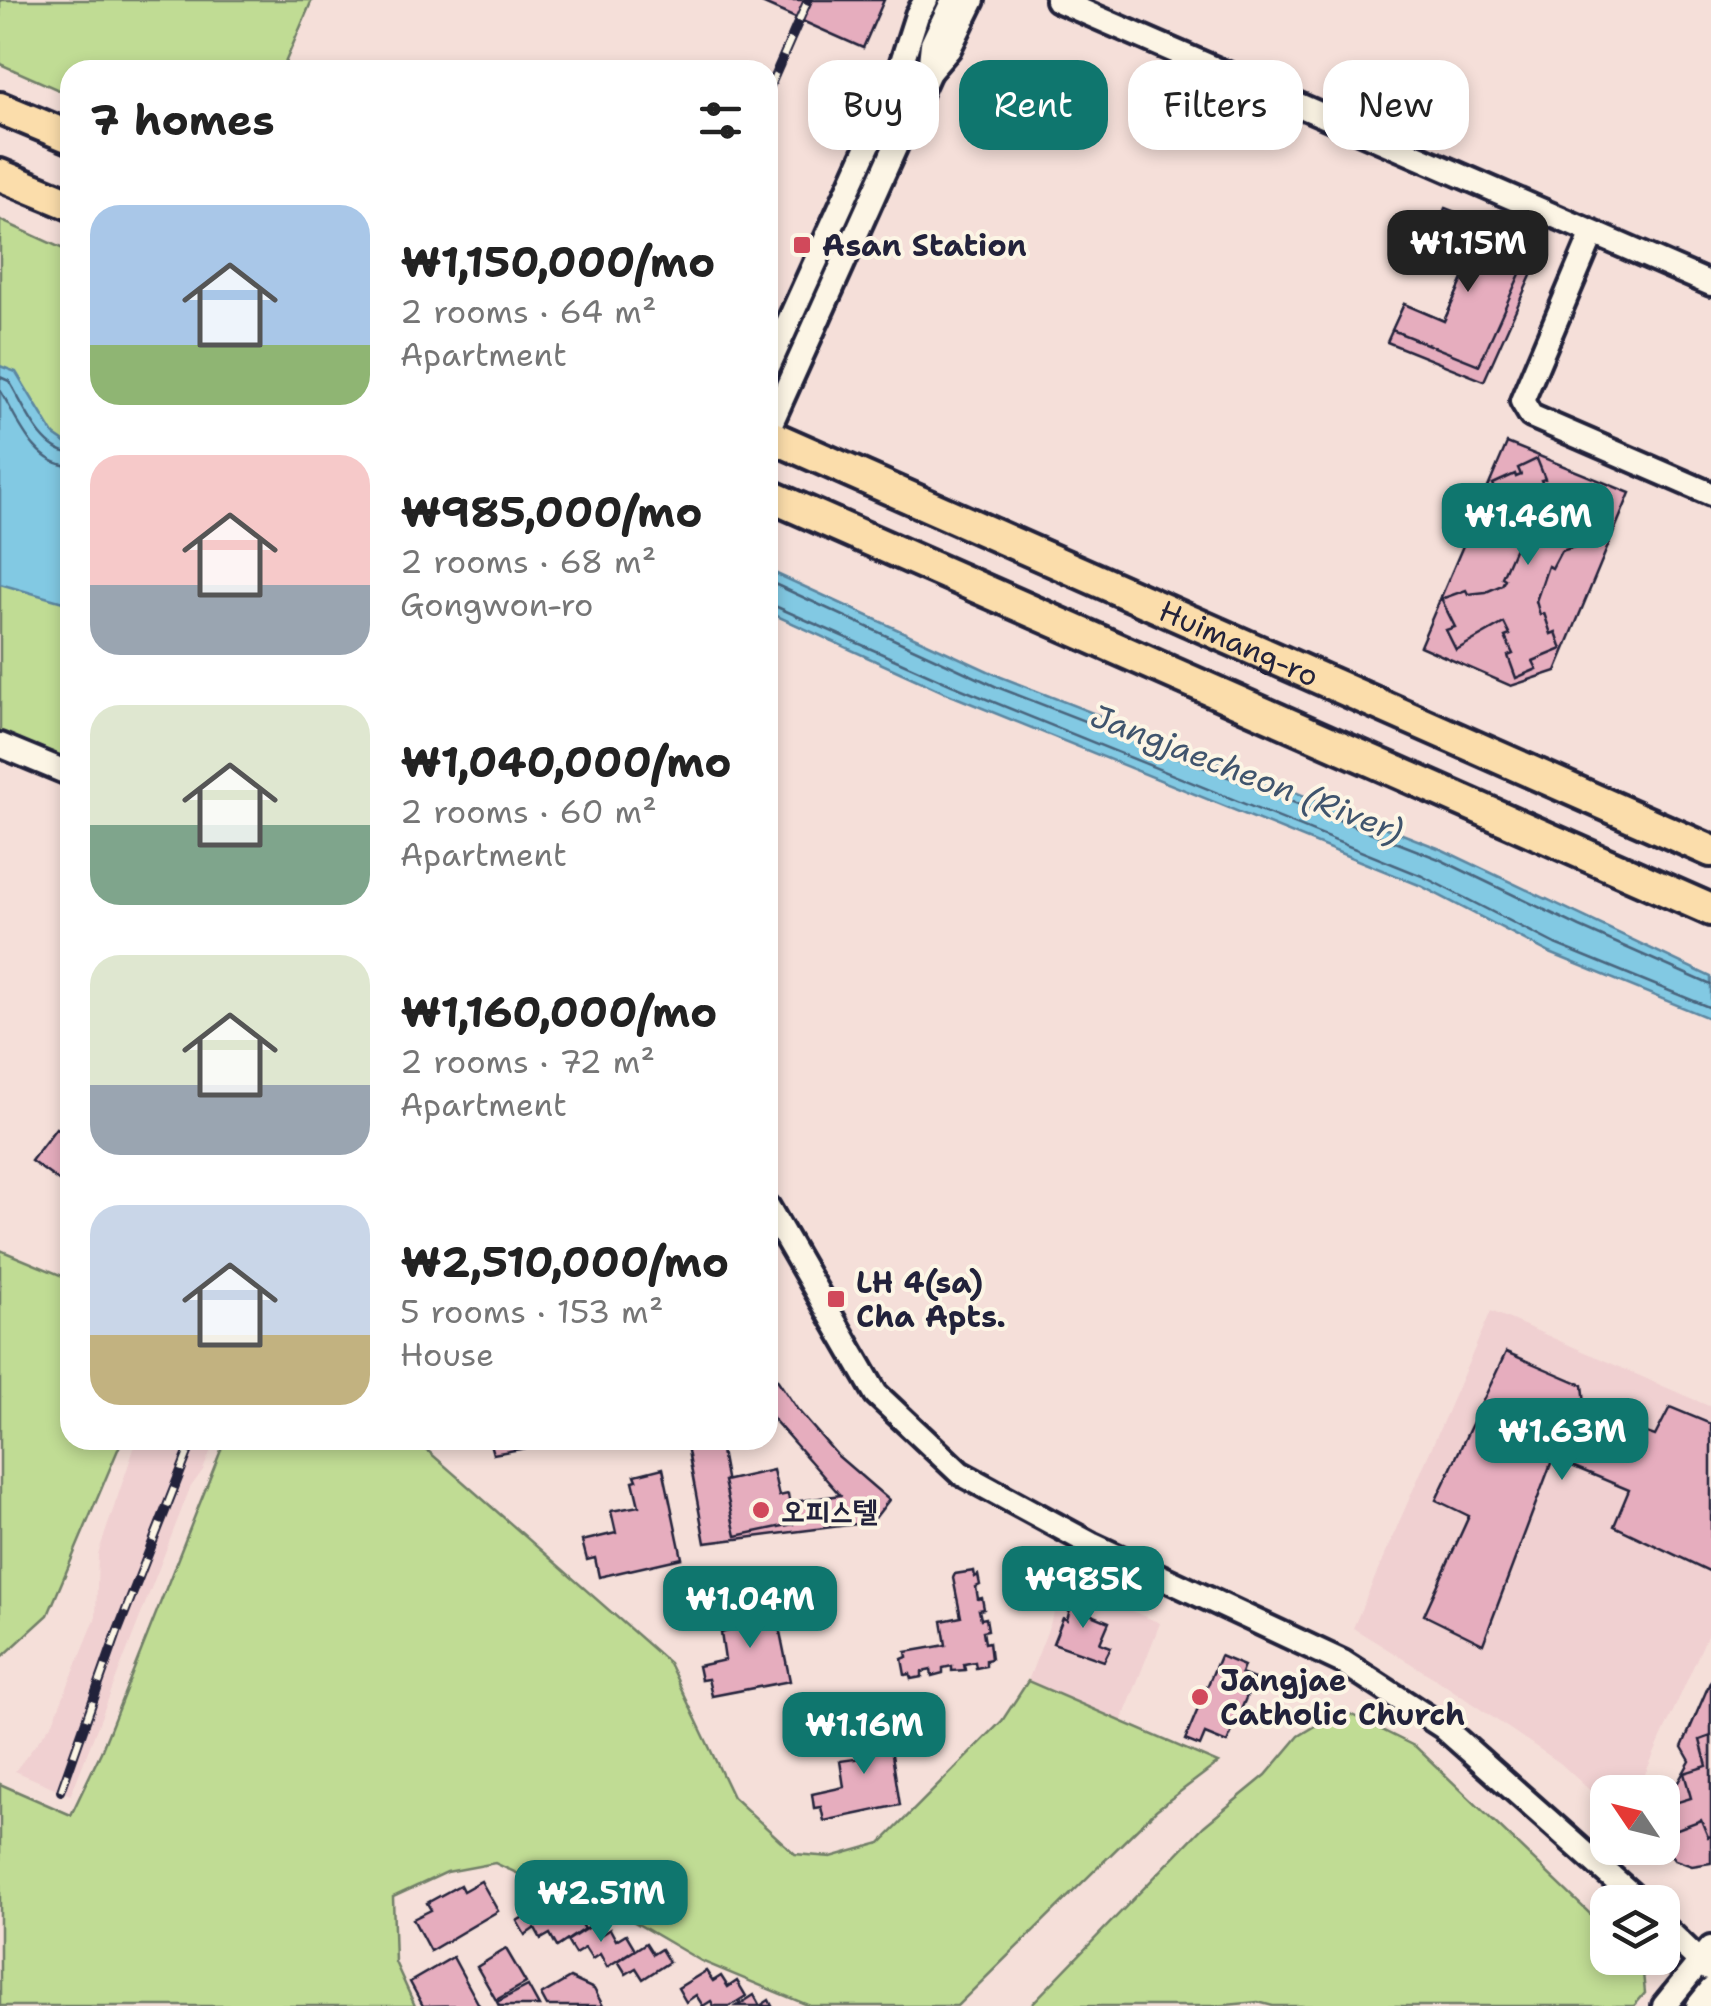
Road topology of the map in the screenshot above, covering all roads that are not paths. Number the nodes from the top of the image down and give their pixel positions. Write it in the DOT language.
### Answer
graph roads {
  1 [pos="952,0"];
  2 [pos="973,0"];
  3 [pos="1057,0"];
  4 [pos="922,5"];
  5 [pos="930,60"];
  6 [pos="939,61"];
  7 [pos="0,108"];
  8 [pos="60,133"];
  9 [pos="894,150"];
  10 [pos="0,175"];
  11 [pos="60,200"];
  12 [pos="1592,235"];
  13 [pos="1711,284"];
  14 [pos="778,345"];
  15 [pos="778,411"];
  16 [pos="778,437"];
  17 [pos="1711,494"];
  18 [pos="778,499"];
  19 [pos="0,745"];
  20 [pos="60,770"];
  21 [pos="1711,851"];
  22 [pos="1711,910"];
  23 [pos="778,1224"];
  24 [pos="1621,1885"];
  25 [pos="1680,1939"];
  26 [pos="1707,1961"];
  27 [pos="1711,1990"];
  28 [pos="1664,2006"];
  29 [pos="1698,2006"];
  1 -- 5 [label="street"];
  2 -- 6 [label="street"];
  3 -- 12 [label="street"];
  4 -- 14 [label="street"];
  7 -- 8 [label="main road"];
  9 -- 15 [label="street"];
  10 -- 11 [label="main road"];
  12 -- 13 [label="street"];
  12 -- 17 [label="street"];
  16 -- 21 [label="main road, Huimang-ro"];
  18 -- 22 [label="main road, Huimang-ro"];
  19 -- 20 [label="street"];
  23 -- 24 [label="street"];
  25 -- 26 [label="street"];
  26 -- 28 [label="street"];
  27 -- 29 [label="street"];
}
